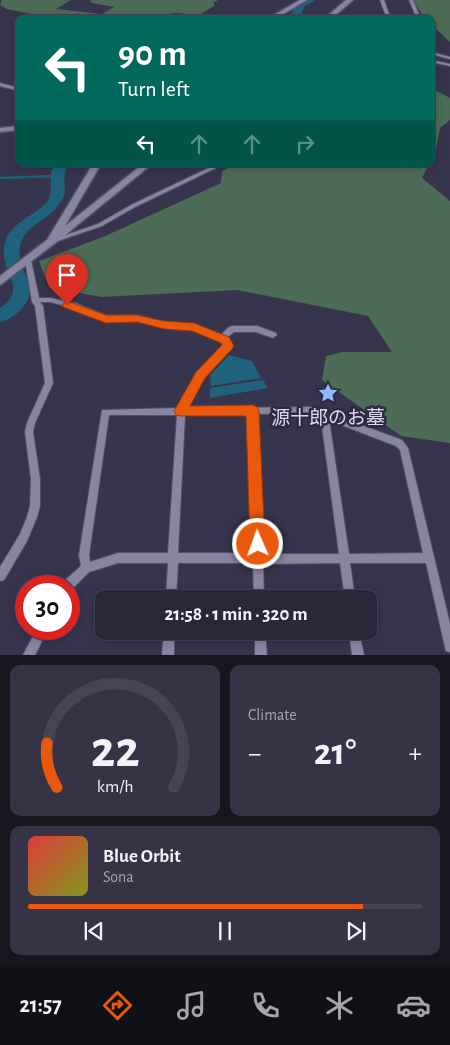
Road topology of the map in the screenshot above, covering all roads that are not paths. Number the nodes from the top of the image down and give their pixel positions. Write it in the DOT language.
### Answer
graph roads {
  1 [pos="304,0"];
  2 [pos="350,0"];
  3 [pos="382,0"];
  4 [pos="411,0"];
  5 [pos="277,15"];
  6 [pos="332,15"];
  7 [pos="388,15"];
  8 [pos="417,15"];
  9 [pos="435,54"];
  10 [pos="450,58"];
  11 [pos="435,61"];
  12 [pos="450,65"];
  13 [pos="0,84"];
  14 [pos="15,89"];
  15 [pos="15,128"];
  16 [pos="0,130"];
  17 [pos="96,167"];
  18 [pos="144,167"];
  19 [pos="215,167"];
  20 [pos="51,242"];
  21 [pos="25,262"];
  22 [pos="4,278"];
  23 [pos="36,300"];
  24 [pos="273,335"];
  25 [pos="222,338"];
  26 [pos="181,411"];
  27 [pos="253,411"];
  28 [pos="328,416"];
  29 [pos="172,558"];
  30 [pos="429,558"];
  31 [pos="257,559"];
  32 [pos="344,559"];
  33 [pos="86,568"];
  34 [pos="79,575"];
  35 [pos="0,576"];
  36 [pos="170,590"];
  37 [pos="259,590"];
  38 [pos="349,590"];
  39 [pos="37,640"];
  40 [pos="169,640"];
  41 [pos="260,640"];
  42 [pos="356,640"];
  43 [pos="450,647"];
  44 [pos="29,655"];
  45 [pos="168,655"];
  46 [pos="261,655"];
  47 [pos="358,655"];
  1 -- 5 [label="main road"];
  2 -- 6 [label="main road"];
  3 -- 7 [label="street"];
  4 -- 8 [label="street"];
  9 -- 10 [label="street"];
  11 -- 12 [label="street"];
  13 -- 14 [label="street"];
  15 -- 16 [label="main road"];
  17 -- 20 [label="main road"];
  18 -- 20 [label="main road"];
  19 -- 20 [label="street"];
  20 -- 21 [label="main road"];
  21 -- 22 [label="main road"];
  21 -- 23 [label="street"];
  23 -- 25 [label="street"];
  23 -- 35 [label="street"];
  24 -- 25 [label="street"];
  25 -- 26 [label="street"];
  26 -- 27 [label="street"];
  26 -- 29 [label="street"];
  26 -- 33 [label="street"];
  27 -- 28 [label="street"];
  27 -- 31 [label="street"];
  28 -- 30 [label="street"];
  28 -- 32 [label="street"];
  29 -- 31 [label="street"];
  29 -- 33 [label="street"];
  29 -- 36 [label="street"];
  30 -- 32 [label="street"];
  30 -- 43 [label="street"];
  31 -- 32 [label="street"];
  31 -- 37 [label="street"];
  32 -- 38 [label="street"];
  33 -- 34 [label="street"];
  39 -- 44 [label="street"];
  40 -- 45 [label="street"];
  41 -- 46 [label="street"];
  42 -- 47 [label="street"];
}
